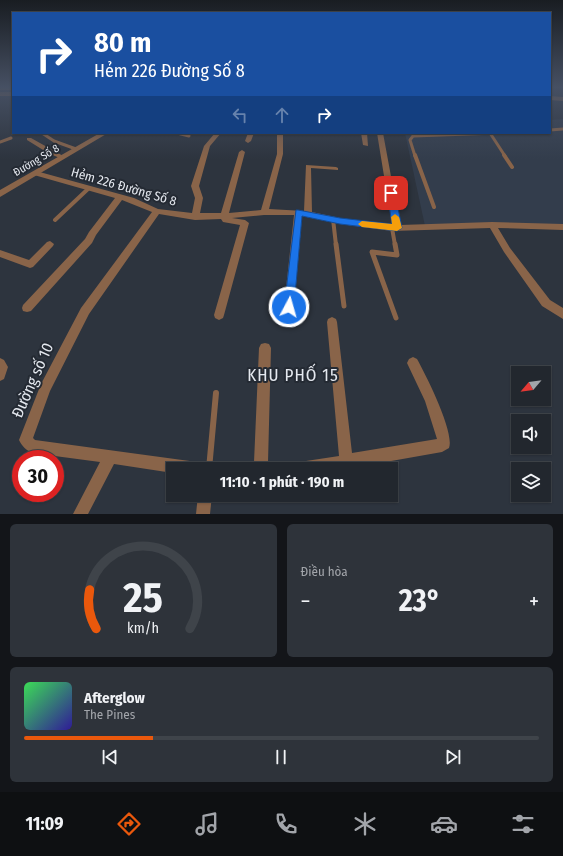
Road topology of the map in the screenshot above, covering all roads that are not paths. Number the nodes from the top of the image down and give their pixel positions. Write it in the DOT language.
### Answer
graph roads {
  1 [pos="563,129"];
  2 [pos="551,130"];
  3 [pos="44,134"];
  4 [pos="102,134"];
  5 [pos="181,134"];
  6 [pos="217,134"];
  7 [pos="251,134"];
  8 [pos="280,134"];
  9 [pos="364,134"];
  10 [pos="380,134"];
  11 [pos="490,134"];
  12 [pos="189,136"];
  13 [pos="11,138"];
  14 [pos="29,139"];
  15 [pos="248,141"];
  16 [pos="0,142"];
  17 [pos="366,145"];
  18 [pos="76,149"];
  19 [pos="242,152"];
  20 [pos="62,157"];
  21 [pos="512,167"];
  22 [pos="336,169"];
  23 [pos="36,173"];
  24 [pos="89,188"];
  25 [pos="0,194"];
  26 [pos="120,197"];
  27 [pos="434,207"];
  28 [pos="157,211"];
  29 [pos="264,212"];
  30 [pos="303,213"];
  31 [pos="195,216"];
  32 [pos="224,216"];
  33 [pos="333,219"];
  34 [pos="55,220"];
  35 [pos="492,225"];
  36 [pos="563,227"];
  37 [pos="394,228"];
  38 [pos="50,244"];
  39 [pos="0,253"];
  40 [pos="344,306"];
  41 [pos="289,307"];
  42 [pos="27,308"];
  43 [pos="219,314"];
  44 [pos="563,314"];
  45 [pos="396,318"];
  46 [pos="332,322"];
  47 [pos="265,348"];
  48 [pos="413,363"];
  49 [pos="0,364"];
  50 [pos="0,375"];
  51 [pos="216,393"];
  52 [pos="110,457"];
  53 [pos="210,462"];
  54 [pos="261,462"];
  55 [pos="346,462"];
  56 [pos="166,465"];
  57 [pos="204,502"];
  58 [pos="80,514"];
  59 [pos="203,514"];
  1 -- 2 [label="lane"];
  3 -- 18 [label="lane"];
  4 -- 18 [label="street, Đường Số 8"];
  5 -- 12 [label="lane"];
  6 -- 31 [label="street"];
  7 -- 15 [label="street"];
  8 -- 29 [label="street"];
  9 -- 17 [label="street"];
  10 -- 37 [label="street"];
  11 -- 21 [label="lane"];
  11 -- 27 [label="lane"];
  13 -- 16 [label="lane"];
  14 -- 20 [label="street"];
  18 -- 20 [label="street, Đường Số 8"];
  19 -- 32 [label="street"];
  20 -- 23 [label="street, Đường Số 8"];
  22 -- 30 [label="street"];
  23 -- 24 [label="street, Hẻm 226 Đường Số 8"];
  23 -- 25 [label="street, Đường Số 8"];
  24 -- 26 [label="street, Hẻm 226 Đường Số 8"];
  24 -- 34 [label="lane"];
  26 -- 28 [label="street, Hẻm 226 Đường Số 8"];
  26 -- 42 [label="street"];
  28 -- 31 [label="street, Hẻm 226 Đường Số 8"];
  28 -- 52 [label="street, Đường số 10"];
  29 -- 30 [label="street, Hẻm 226 Đường Số 8"];
  29 -- 32 [label="street, Hẻm 226 Đường Số 8"];
  30 -- 33 [label="street, Hẻm 226 Đường Số 8"];
  30 -- 41 [label="street"];
  31 -- 32 [label="street, Hẻm 226 Đường Số 8"];
  32 -- 43 [label="street"];
  33 -- 37 [label="street, Hẻm 226 Đường Số 8"];
  33 -- 40 [label="lane"];
  35 -- 36 [label="street, Hẻm 226 Đường Số 8"];
  35 -- 37 [label="street, Hẻm 226 Đường Số 8"];
  35 -- 44 [label="street"];
  37 -- 45 [label="lane"];
  38 -- 39 [label="street"];
  46 -- 55 [label="street"];
  47 -- 54 [label="street"];
  48 -- 55 [label="street"];
  49 -- 50 [label="street"];
  51 -- 53 [label="lane"];
  52 -- 56 [label="street, Đường số 10"];
  52 -- 58 [label="street"];
  57 -- 59 [label="street"];
}
